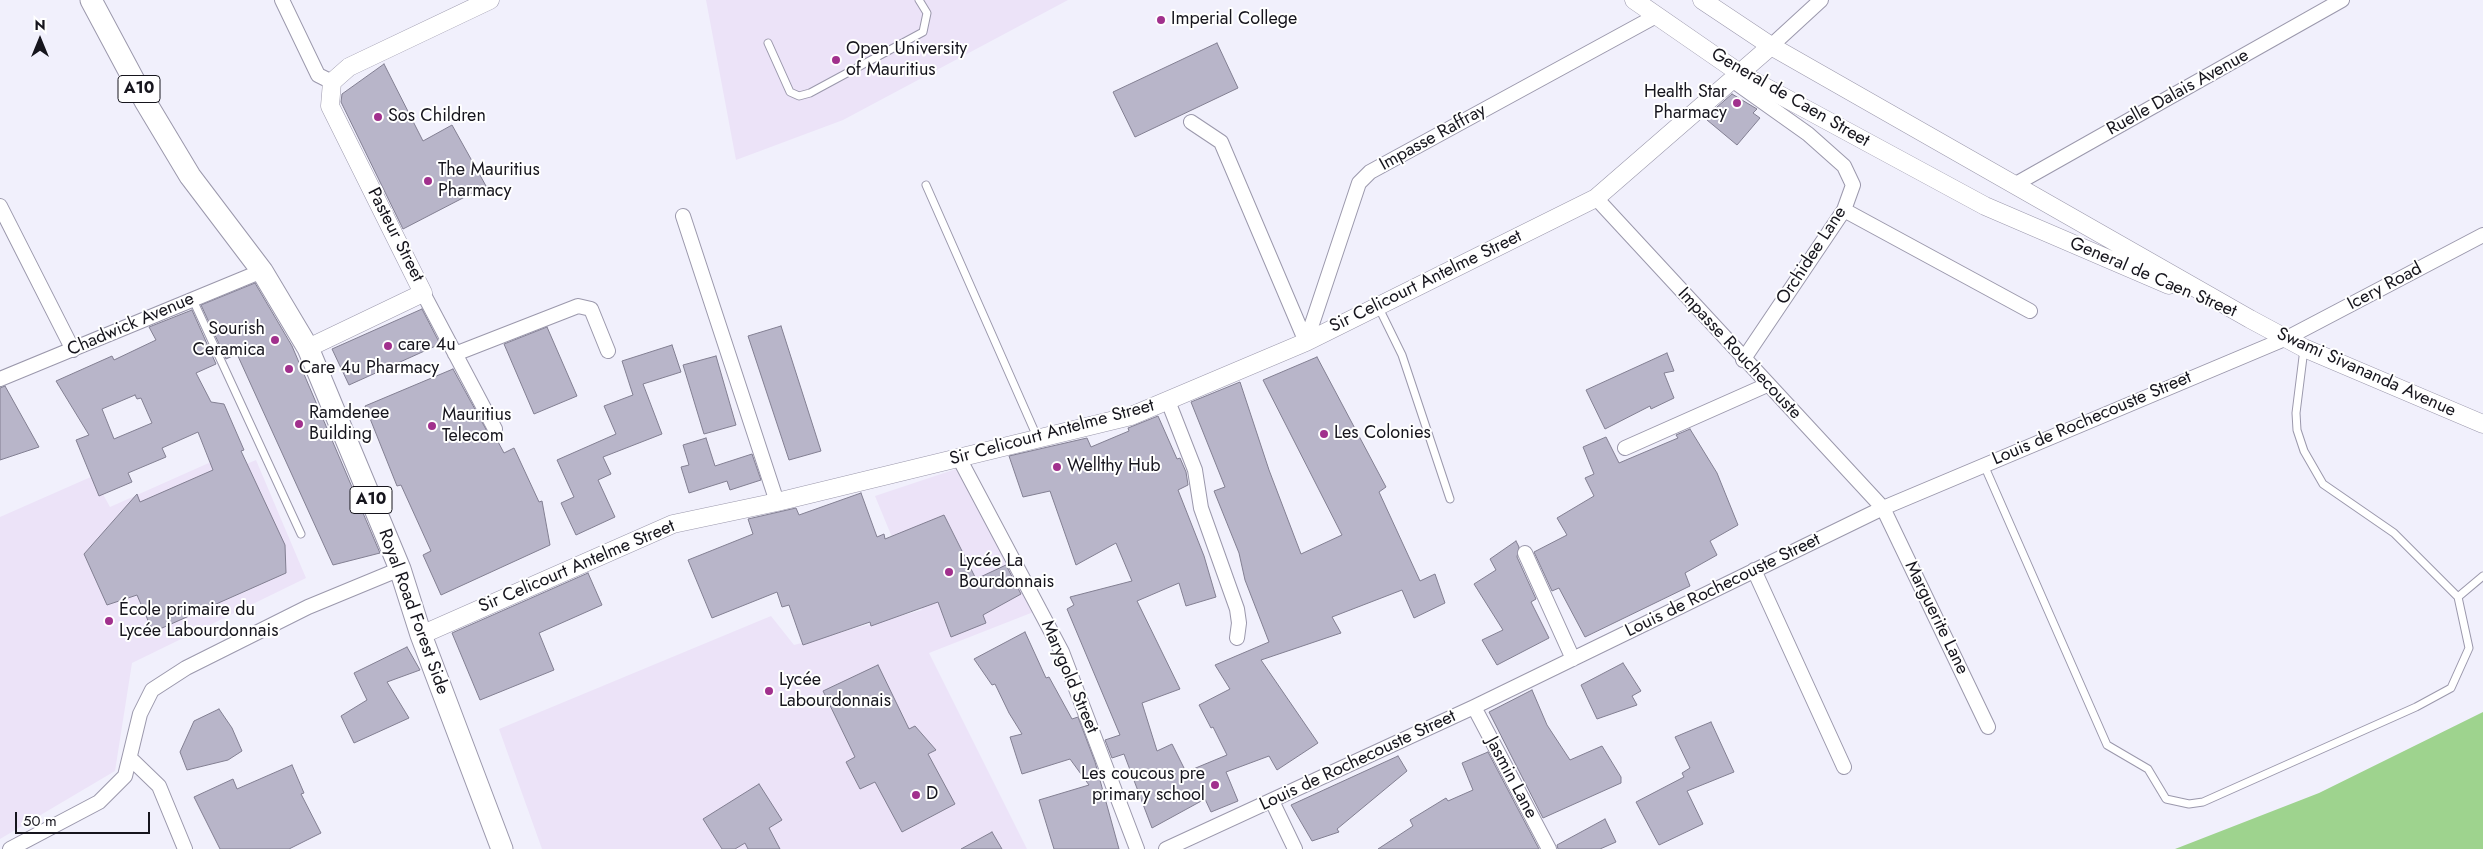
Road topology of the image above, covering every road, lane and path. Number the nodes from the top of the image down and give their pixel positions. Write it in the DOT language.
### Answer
graph roads {
  1 [pos="91,0"];
  2 [pos="282,0"];
  3 [pos="490,0"];
  4 [pos="919,0"];
  5 [pos="1634,0"];
  6 [pos="1702,0"];
  7 [pos="1821,0"];
  8 [pos="2342,0"];
  9 [pos="1656,16"];
  10 [pos="768,43"];
  11 [pos="1771,46"];
  12 [pos="1737,77"];
  13 [pos="332,82"];
  14 [pos="1191,122"];
  15 [pos="926,185"];
  16 [pos="2014,185"];
  17 [pos="1596,198"];
  18 [pos="0,206"];
  19 [pos="1844,210"];
  20 [pos="683,216"];
  21 [pos="2483,235"];
  22 [pos="262,271"];
  23 [pos="423,293"];
  24 [pos="193,300"];
  25 [pos="1378,306"];
  26 [pos="2030,311"];
  27 [pos="2250,319"];
  28 [pos="2287,338"];
  29 [pos="1306,342"];
  30 [pos="308,348"];
  31 [pos="2304,348"];
  32 [pos="73,350"];
  33 [pos="608,350"];
  34 [pos="455,354"];
  35 [pos="1743,360"];
  36 [pos="0,379"];
  37 [pos="1767,385"];
  38 [pos="1168,401"];
  39 [pos="2483,424"];
  40 [pos="495,429"];
  41 [pos="1038,439"];
  42 [pos="1624,448"];
  43 [pos="959,458"];
  44 [pos="1984,464"];
  45 [pos="1450,499"];
  46 [pos="777,502"];
  47 [pos="1883,508"];
  48 [pos="301,534"];
  49 [pos="1525,553"];
  50 [pos="400,569"];
  51 [pos="1754,570"];
  52 [pos="2483,576"];
  53 [pos="2458,597"];
  54 [pos="421,635"];
  55 [pos="1237,638"];
  56 [pos="1573,659"];
  57 [pos="1474,706"];
  58 [pos="1988,727"];
  59 [pos="130,758"];
  60 [pos="1844,767"];
  61 [pos="1272,802"];
  62 [pos="10,849"];
  63 [pos="185,849"];
  64 [pos="502,849"];
  65 [pos="1137,849"];
  66 [pos="1166,849"];
  67 [pos="1295,849"];
  68 [pos="1549,849"];
  1 -- 22 [label="main road, Royal Road Forest Side / A10"];
  2 -- 13 [label="street"];
  3 -- 13 [label="street"];
  4 -- 10 [label="lane"];
  5 -- 9 [label="street, General de Caen Street"];
  6 -- 11 [label="street, General de Caen Street"];
  7 -- 11 [label="street"];
  8 -- 16 [label="street, Ruelle Dalais Avenue"];
  9 -- 12 [label="street, General de Caen Street"];
  9 -- 29 [label="street, Impasse Raffray"];
  11 -- 12 [label="street, Sir Celicourt Antelme Street"];
  11 -- 16 [label="street, General de Caen Street"];
  12 -- 17 [label="street, Sir Celicourt Antelme Street"];
  12 -- 19 [label="street, Orchidee Lane"];
  12 -- 27 [label="street, General de Caen Street"];
  13 -- 23 [label="street, Pasteur Street"];
  14 -- 29 [label="street"];
  15 -- 41 [label="lane"];
  16 -- 27 [label="street, General de Caen Street"];
  17 -- 25 [label="street, Sir Celicourt Antelme Street"];
  17 -- 35 [label="street, Impasse Rouchecouste"];
  18 -- 32 [label="street"];
  19 -- 26 [label="street"];
  19 -- 35 [label="street, Orchidee Lane"];
  20 -- 46 [label="street"];
  21 -- 28 [label="street, Icery Road"];
  22 -- 24 [label="street, Chadwick Avenue"];
  22 -- 30 [label="main road, Royal Road Forest Side / A10"];
  23 -- 30 [label="street, Pasteur Street"];
  23 -- 34 [label="street"];
  24 -- 32 [label="street, Chadwick Avenue"];
  24 -- 48 [label="lane"];
  25 -- 29 [label="street, Sir Celicourt Antelme Street"];
  25 -- 45 [label="lane"];
  27 -- 28 [label="street, Swami Sivananda Avenue"];
  28 -- 31 [label="street, Swami Sivananda Avenue"];
  28 -- 44 [label="street, Louis de Rochecouste Street"];
  29 -- 38 [label="street, Sir Celicourt Antelme Street"];
  30 -- 50 [label="main road, Royal Road Forest Side / A10"];
  31 -- 39 [label="street, Swami Sivananda Avenue"];
  31 -- 53 [label="lane"];
  32 -- 36 [label="street, Chadwick Avenue"];
  33 -- 34 [label="street"];
  34 -- 40 [label="street"];
  35 -- 37 [label="street, Impasse Rouchecouste"];
  37 -- 42 [label="street"];
  37 -- 47 [label="street, Impasse Rouchecouste"];
  38 -- 41 [label="street, Sir Celicourt Antelme Street"];
  38 -- 55 [label="street"];
  41 -- 43 [label="street, Sir Celicourt Antelme Street"];
  43 -- 46 [label="street, Sir Celicourt Antelme Street"];
  43 -- 65 [label="street, Marygold Street"];
  44 -- 47 [label="street, Louis de Rochecouste Street"];
  44 -- 53 [label="lane"];
  46 -- 54 [label="street, Sir Celicourt Antelme Street"];
  47 -- 51 [label="street, Louis de Rochecouste Street"];
  47 -- 58 [label="street, Marguerite Lane"];
  49 -- 56 [label="street"];
  50 -- 54 [label="main road, Royal Road Forest Side / A10"];
  50 -- 59 [label="street"];
  51 -- 56 [label="street, Louis de Rochecouste Street"];
  51 -- 60 [label="street"];
  52 -- 53 [label="lane"];
  54 -- 64 [label="main road, Royal Road Forest Side / A10"];
  56 -- 57 [label="street, Louis de Rochecouste Street"];
  57 -- 61 [label="street, Louis de Rochecouste Street"];
  57 -- 68 [label="street, Jasmin Lane"];
  59 -- 62 [label="street"];
  59 -- 63 [label="street"];
  61 -- 66 [label="street, Louis de Rochecouste Street"];
  61 -- 67 [label="street"];
}
